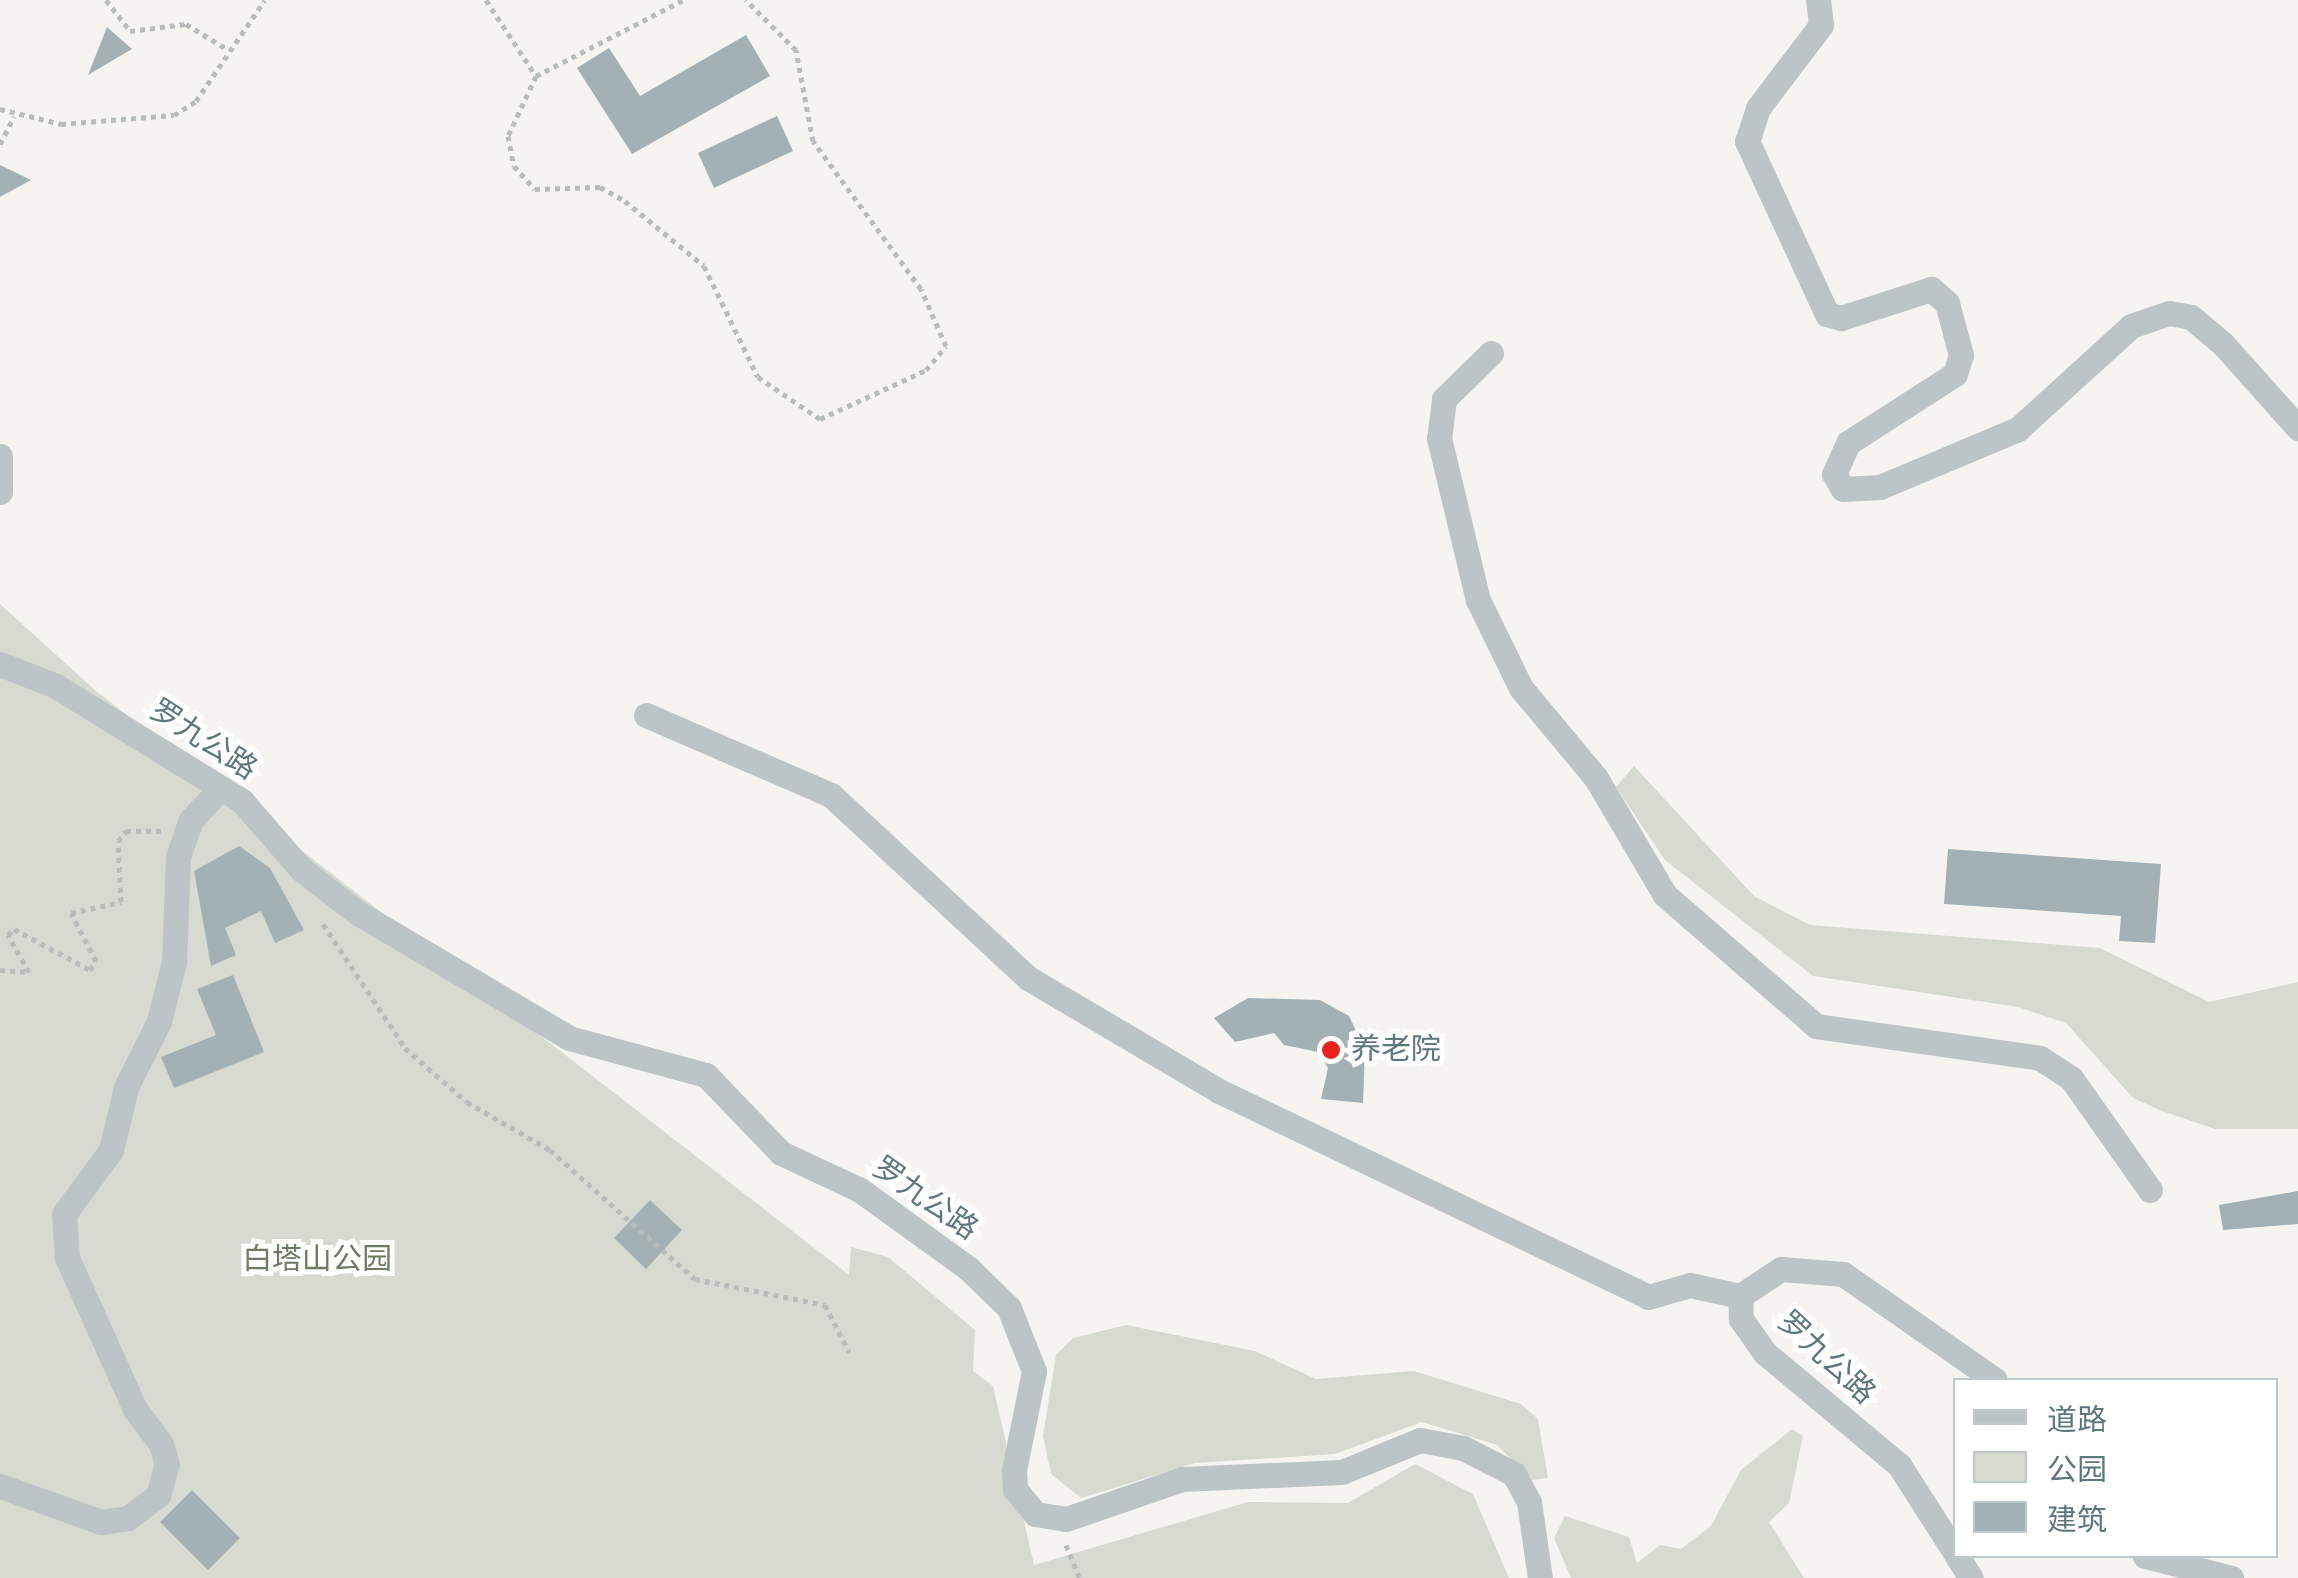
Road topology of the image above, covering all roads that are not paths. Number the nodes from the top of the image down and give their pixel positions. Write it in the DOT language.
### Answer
graph roads {
  1 [pos="1818,0"];
  2 [pos="1490,353"];
  3 [pos="2298,428"];
  4 [pos="0,456"];
  5 [pos="0,492"];
  6 [pos="0,664"];
  7 [pos="646,715"];
  8 [pos="218,790"];
  9 [pos="2150,1190"];
  10 [pos="1740,1296"];
  11 [pos="1991,1378"];
  12 [pos="0,1486"];
  13 [pos="1953,1550"];
  14 [pos="2153,1558"];
  15 [pos="1540,1578"];
  16 [pos="2231,1578"];
  1 -- 3 [label="street"];
  2 -- 9 [label="street"];
  4 -- 5 [label="street"];
  6 -- 8 [label="street, 罗九公路"];
  7 -- 10 [label="street"];
  8 -- 12 [label="street"];
  8 -- 15 [label="street, 罗九公路"];
  10 -- 11 [label="street, 罗九公路"];
  10 -- 13 [label="street, 罗九公路"];
  14 -- 16 [label="street"];
}
